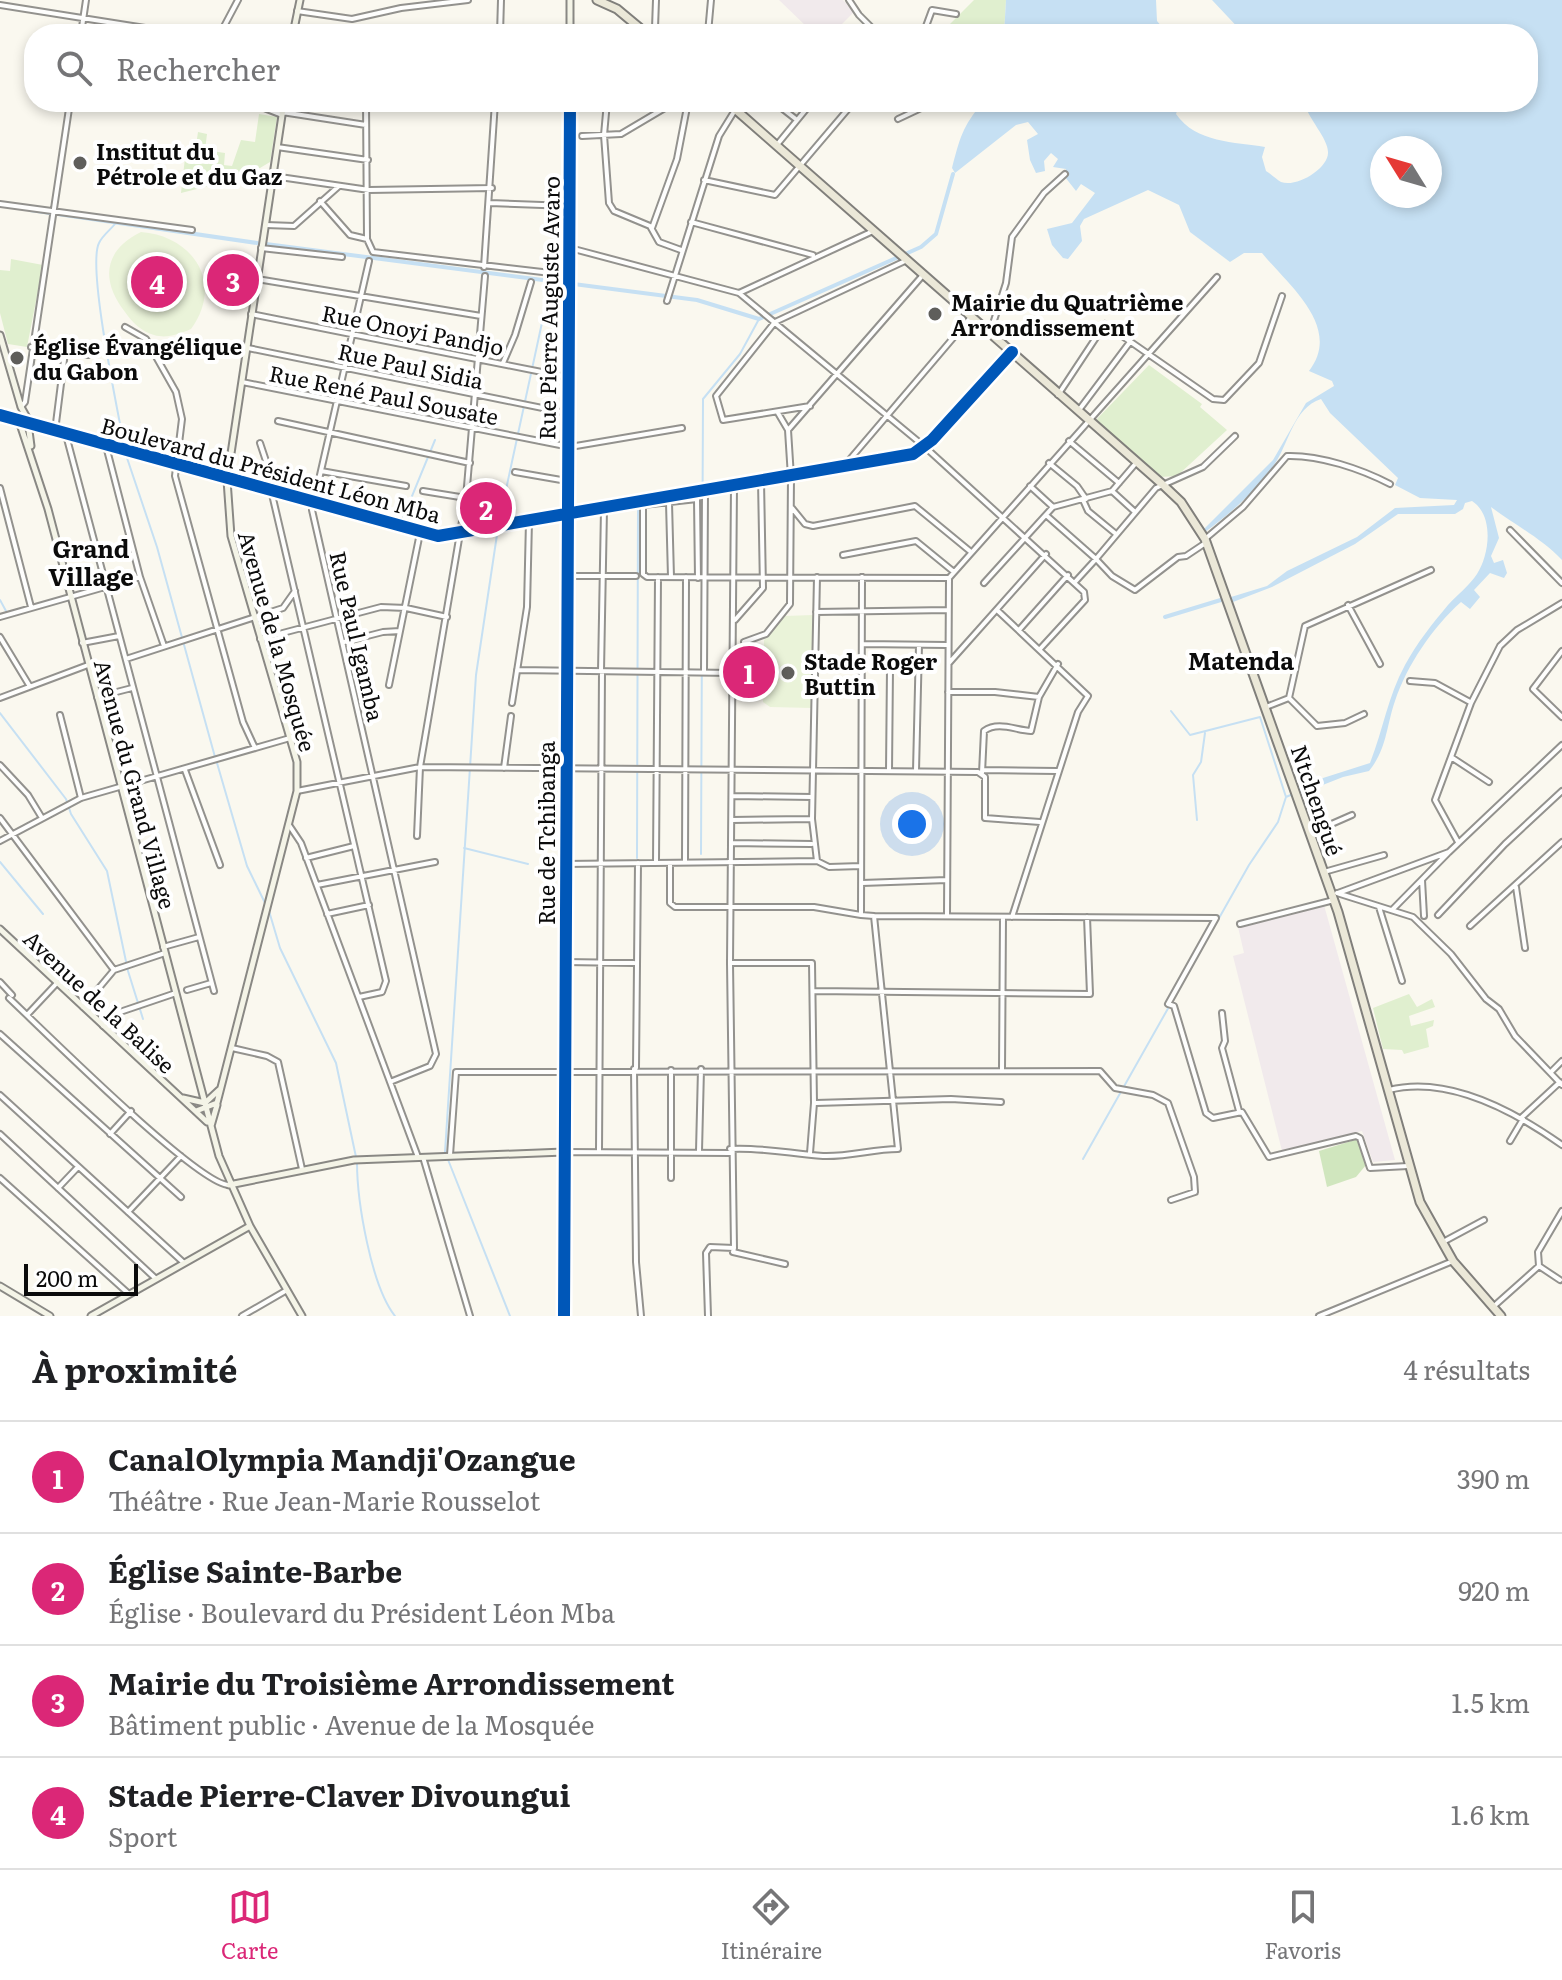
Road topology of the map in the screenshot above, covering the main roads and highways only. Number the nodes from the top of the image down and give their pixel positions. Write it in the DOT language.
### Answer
graph roads {
  1 [pos="597,0"];
  2 [pos="635,24"];
  3 [pos="744,112"];
  4 [pos="1501,1316"];
  1 -- 2 [label="main road"];
  3 -- 4 [label="main road, Ntchengué"];
}
